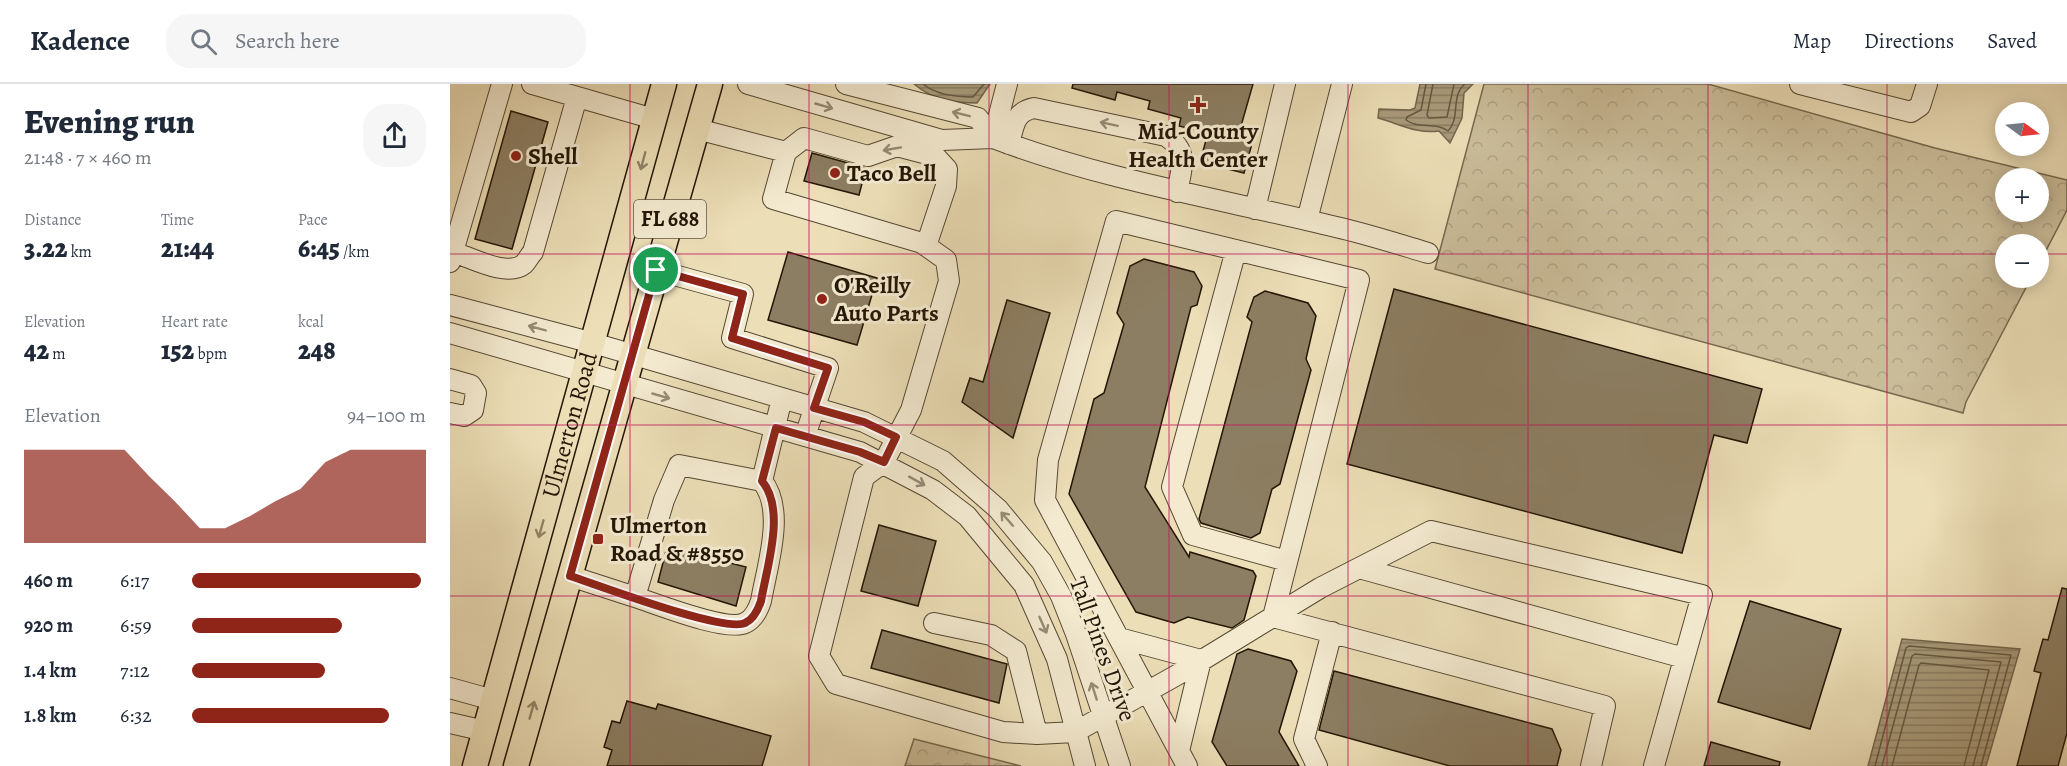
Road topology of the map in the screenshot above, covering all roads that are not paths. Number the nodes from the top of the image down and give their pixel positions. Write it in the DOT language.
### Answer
graph roads {
  1 [pos="502,84"];
  2 [pos="532,84"];
  3 [pos="664,84"];
  4 [pos="710,84"];
  5 [pos="748,84"];
  6 [pos="846,84"];
  7 [pos="1007,84"];
  8 [pos="1286,84"];
  9 [pos="1342,84"];
  10 [pos="1800,84"];
  11 [pos="1927,84"];
  12 [pos="559,88"];
  13 [pos="1855,91"];
  14 [pos="577,97"];
  15 [pos="654,119"];
  16 [pos="697,129"];
  17 [pos="1001,141"];
  18 [pos="786,152"];
  19 [pos="1177,192"];
  20 [pos="1254,209"];
  21 [pos="1306,220"];
  22 [pos="926,246"];
  23 [pos="1236,250"];
  24 [pos="1428,253"];
  25 [pos="451,257"];
  26 [pos="656,270"];
  27 [pos="450,305"];
  28 [pos="450,333"];
  29 [pos="593,343"];
  30 [pos="632,355"];
  31 [pos="585,372"];
  32 [pos="450,379"];
  33 [pos="623,385"];
  34 [pos="782,398"];
  35 [pos="814,408"];
  36 [pos="450,413"];
  37 [pos="776,428"];
  38 [pos="805,436"];
  39 [pos="896,437"];
  40 [pos="884,462"];
  41 [pos="762,481"];
  42 [pos="1287,561"];
  43 [pos="1359,568"];
  44 [pos="570,576"];
  45 [pos="635,597"];
  46 [pos="1273,616"];
  47 [pos="934,623"];
  48 [pos="1332,632"];
  49 [pos="1119,638"];
  50 [pos="1684,658"];
  51 [pos="1201,660"];
  52 [pos="450,688"];
  53 [pos="1147,692"];
  54 [pos="493,700"];
  55 [pos="1102,717"];
  56 [pos="450,723"];
  57 [pos="485,731"];
  58 [pos="1075,732"];
  59 [pos="1037,734"];
  60 [pos="1183,758"];
  61 [pos="475,766"];
  62 [pos="516,766"];
  63 [pos="1085,766"];
  64 [pos="1119,766"];
  65 [pos="1317,766"];
  66 [pos="1591,766"];
  67 [pos="1654,766"];
  1 -- 25 [label="street"];
  2 -- 12 [label="street"];
  3 -- 15 [label="main road, Ulmerton Road / FL 688"];
  4 -- 16 [label="main road, Ulmerton Road / FL 688"];
  5 -- 17 [label="street, one-way"];
  17 -- 6 [label="street, one-way"];
  7 -- 17 [label="street"];
  8 -- 20 [label="street"];
  9 -- 21 [label="street"];
  10 -- 13 [label="street"];
  11 -- 13 [label="street"];
  12 -- 14 [label="street"];
  14 -- 15 [label="street"];
  14 -- 25 [label="street"];
  15 -- 29 [label="main road, Ulmerton Road / FL 688, one-way"];
  16 -- 18 [label="street"];
  16 -- 26 [label="main road, Ulmerton Road / FL 688"];
  17 -- 19 [label="street"];
  19 -- 17 [label="street, one-way"];
  18 -- 22 [label="street"];
  22 -- 18 [label="street, one-way"];
  19 -- 20 [label="street"];
  20 -- 21 [label="street"];
  21 -- 24 [label="street"];
  22 -- 39 [label="street"];
  23 -- 42 [label="street"];
  23 -- 42 [label="street"];
  23 -- 49 [label="street"];
  26 -- 30 [label="main road, Ulmerton Road / FL 688"];
  26 -- 35 [label="street"];
  29 -- 27 [label="street, Tall Pines Drive, one-way"];
  28 -- 31 [label="street, Tall Pines Drive"];
  29 -- 30 [label="street, Tall Pines Drive"];
  29 -- 31 [label="main road, Ulmerton Road / FL 688"];
  30 -- 33 [label="main road, Ulmerton Road / FL 688"];
  30 -- 34 [label="street, Tall Pines Drive"];
  31 -- 33 [label="street, Tall Pines Drive"];
  31 -- 54 [label="main road, Ulmerton Road / FL 688, one-way"];
  32 -- 36 [label="street"];
  33 -- 37 [label="street, Tall Pines Drive, one-way"];
  33 -- 44 [label="main road, Ulmerton Road / FL 688"];
  34 -- 35 [label="street, Tall Pines Drive"];
  34 -- 37 [label="street"];
  35 -- 38 [label="street"];
  35 -- 39 [label="street, Tall Pines Drive"];
  37 -- 38 [label="street, Tall Pines Drive"];
  37 -- 41 [label="street"];
  38 -- 40 [label="street, Tall Pines Drive"];
  39 -- 40 [label="street"];
  55 -- 39 [label="street, Tall Pines Drive, one-way"];
  40 -- 58 [label="street, Tall Pines Drive, one-way"];
  40 -- 59 [label="street"];
  41 -- 45 [label="street"];
  41 -- 45 [label="street"];
  42 -- 46 [label="street"];
  43 -- 46 [label="street"];
  43 -- 50 [label="street"];
  43 -- 50 [label="street"];
  44 -- 45 [label="street"];
  62 -- 44 [label="main road, Ulmerton Road / FL 688, one-way"];
  46 -- 48 [label="street"];
  46 -- 51 [label="street"];
  47 -- 59 [label="street"];
  48 -- 65 [label="street"];
  48 -- 66 [label="street"];
  49 -- 51 [label="street"];
  49 -- 53 [label="street"];
  50 -- 67 [label="street"];
  51 -- 53 [label="street"];
  51 -- 60 [label="street"];
  52 -- 54 [label="street"];
  53 -- 55 [label="street"];
  53 -- 60 [label="street"];
  54 -- 57 [label="main road, Ulmerton Road / FL 688"];
  55 -- 58 [label="street"];
  55 -- 64 [label="street, Tall Pines Drive"];
  56 -- 57 [label="street"];
  57 -- 61 [label="main road, Ulmerton Road / FL 688"];
  58 -- 59 [label="street"];
  58 -- 63 [label="street, Tall Pines Drive"];
}
